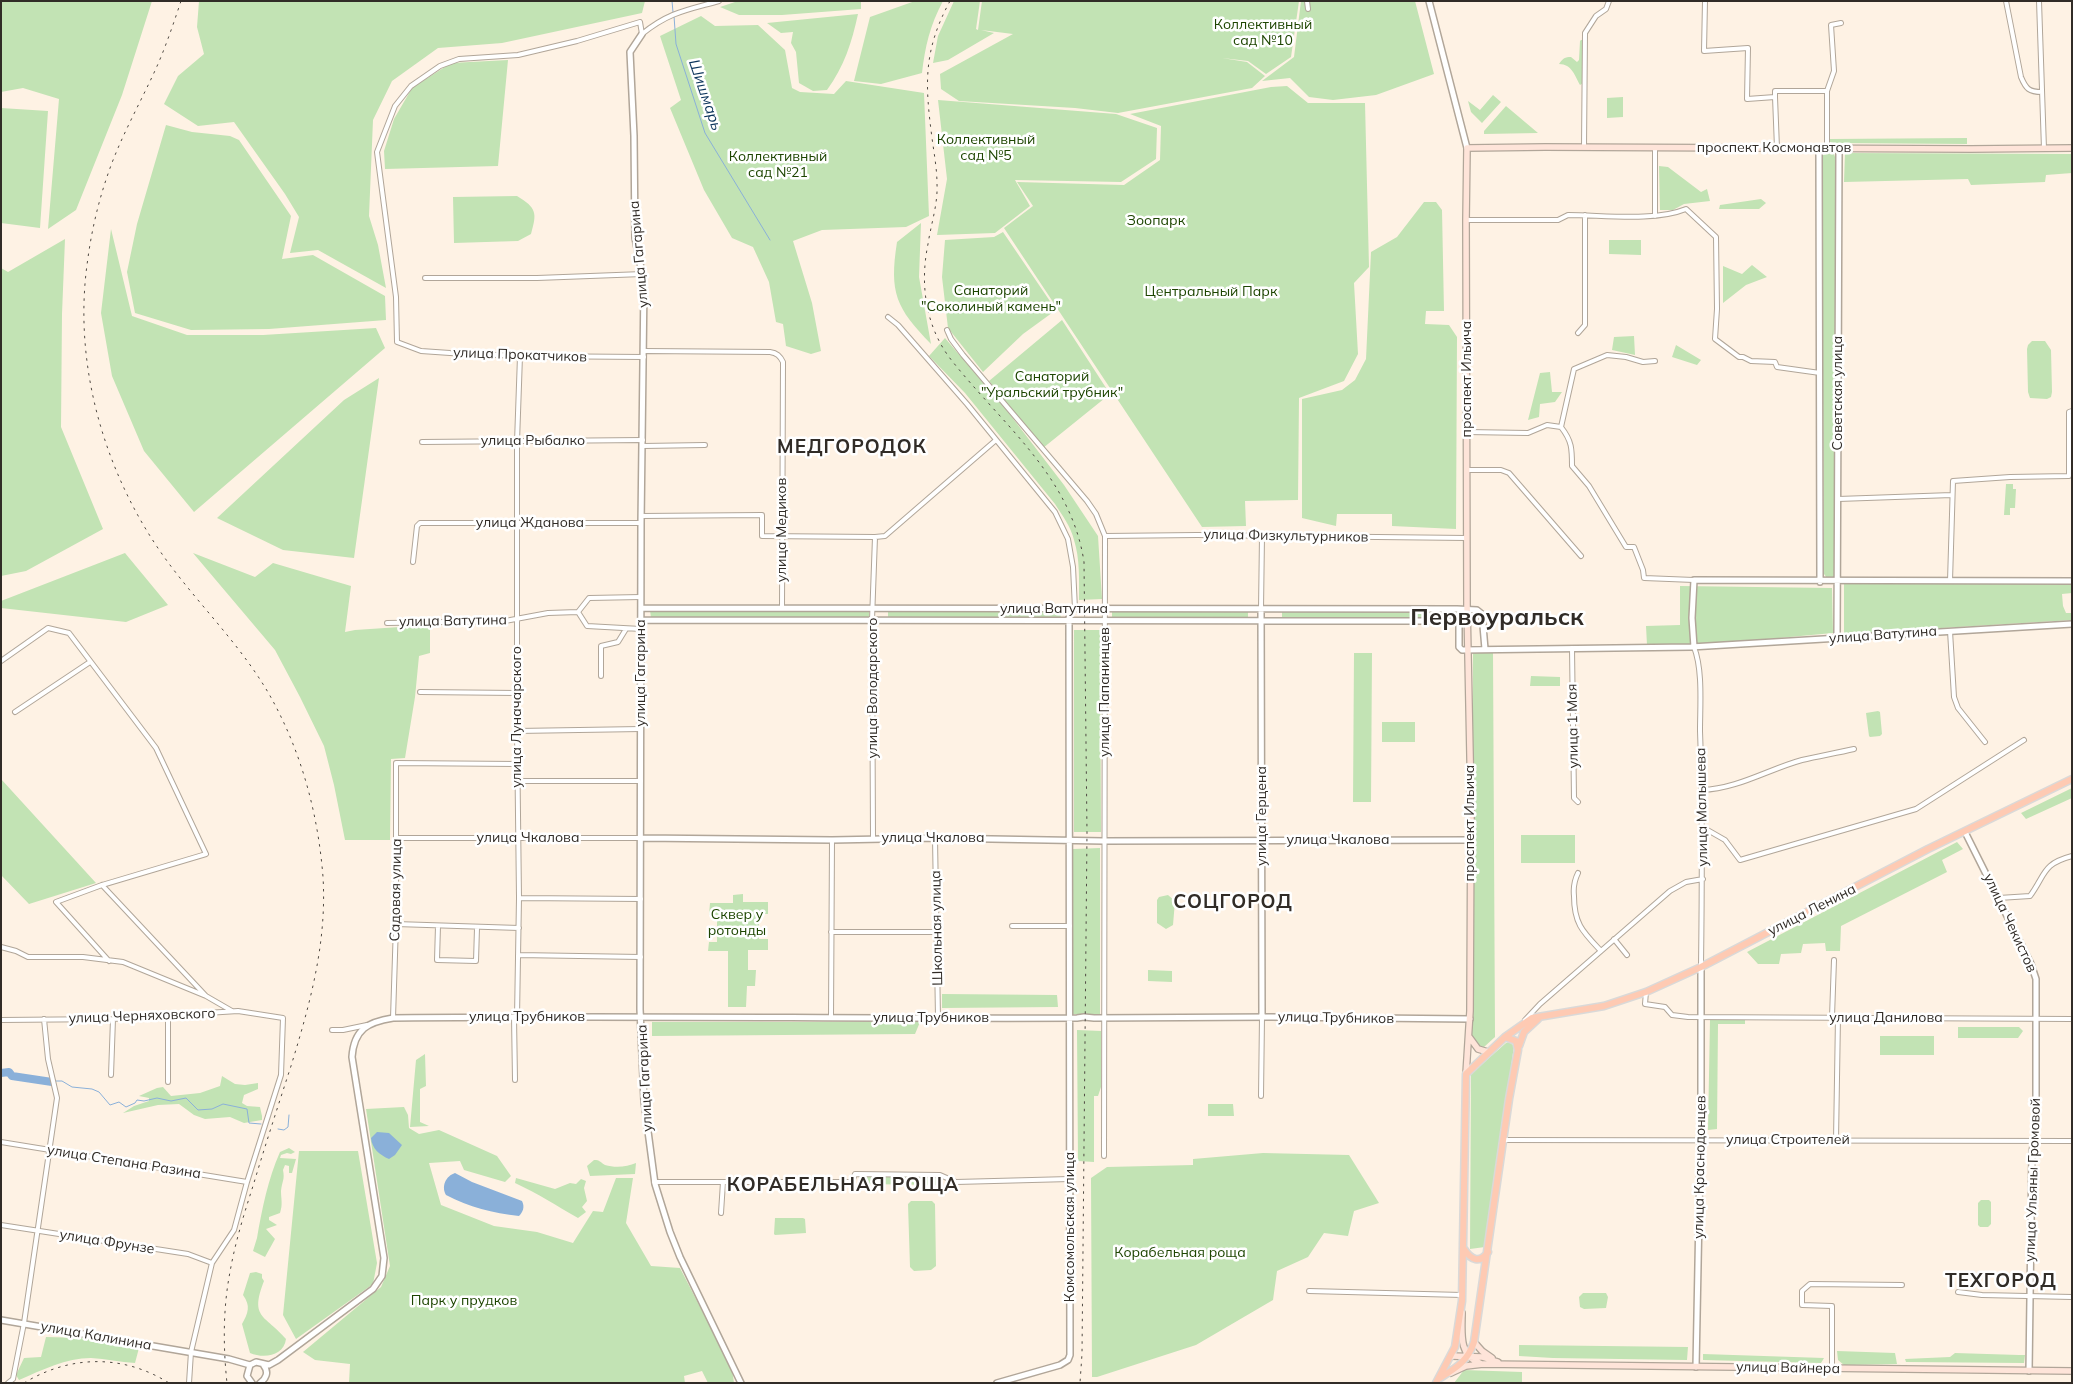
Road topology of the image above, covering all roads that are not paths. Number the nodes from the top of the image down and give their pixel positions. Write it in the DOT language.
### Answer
graph roads {
  1 [pos="719,1"];
  2 [pos="1307,1"];
  3 [pos="1428,1"];
  4 [pos="1609,1"];
  5 [pos="1704,1"];
  6 [pos="2006,1"];
  7 [pos="2039,1"];
  8 [pos="1308,9"];
  9 [pos="1841,23"];
  10 [pos="642,34"];
  11 [pos="1827,91"];
  12 [pos="2042,92"];
  13 [pos="1775,97"];
  14 [pos="1584,147"];
  15 [pos="1655,147"];
  16 [pos="1467,148"];
  17 [pos="1778,148"];
  18 [pos="1819,148"];
  19 [pos="1827,148"];
  20 [pos="2072,148"];
  21 [pos="1839,149"];
  22 [pos="2044,149"];
  23 [pos="1585,215"];
  24 [pos="1656,216"];
  25 [pos="1466,220"];
  26 [pos="643,274"];
  27 [pos="425,278"];
  28 [pos="888,316"];
  29 [pos="947,330"];
  30 [pos="1578,333"];
  31 [pos="644,350"];
  32 [pos="520,356"];
  33 [pos="644,357"];
  34 [pos="1655,361"];
  35 [pos="1820,373"];
  36 [pos="2072,412"];
  37 [pos="1561,427"];
  38 [pos="1466,432"];
  39 [pos="996,440"];
  40 [pos="422,442"];
  41 [pos="518,442"];
  42 [pos="643,443"];
  43 [pos="705,445"];
  44 [pos="1467,470"];
  45 [pos="1952,495"];
  46 [pos="1838,499"];
  47 [pos="641,516"];
  48 [pos="518,522"];
  49 [pos="641,523"];
  50 [pos="782,535"];
  51 [pos="1104,536"];
  52 [pos="1262,536"];
  53 [pos="875,537"];
  54 [pos="1467,538"];
  55 [pos="1581,556"];
  56 [pos="413,562"];
  57 [pos="1694,580"];
  58 [pos="1838,581"];
  59 [pos="1950,581"];
  60 [pos="2072,581"];
  61 [pos="1820,582"];
  62 [pos="641,597"];
  63 [pos="641,608"];
  64 [pos="782,608"];
  65 [pos="873,608"];
  66 [pos="1104,608"];
  67 [pos="1074,609"];
  68 [pos="1261,609"];
  69 [pos="1467,610"];
  70 [pos="578,612"];
  71 [pos="517,620"];
  72 [pos="641,620"];
  73 [pos="872,620"];
  74 [pos="1069,621"];
  75 [pos="1104,621"];
  76 [pos="1262,622"];
  77 [pos="1459,622"];
  78 [pos="1467,622"];
  79 [pos="387,623"];
  80 [pos="2072,624"];
  81 [pos="626,629"];
  82 [pos="641,629"];
  83 [pos="1950,631"];
  84 [pos="1837,638"];
  85 [pos="1694,647"];
  86 [pos="1572,648"];
  87 [pos="1486,649"];
  88 [pos="1469,650"];
  89 [pos="1,661"];
  90 [pos="90,662"];
  91 [pos="601,676"];
  92 [pos="420,692"];
  93 [pos="517,693"];
  94 [pos="15,712"];
  95 [pos="641,728"];
  96 [pos="517,730"];
  97 [pos="2024,740"];
  98 [pos="1985,742"];
  99 [pos="1854,749"];
  100 [pos="517,764"];
  101 [pos="2072,779"];
  102 [pos="518,781"];
  103 [pos="641,781"];
  104 [pos="1702,790"];
  105 [pos="1578,802"];
  106 [pos="1704,828"];
  107 [pos="1965,832"];
  108 [pos="518,837"];
  109 [pos="397,838"];
  110 [pos="641,838"];
  111 [pos="873,838"];
  112 [pos="935,838"];
  113 [pos="832,840"];
  114 [pos="1070,840"];
  115 [pos="1262,840"];
  116 [pos="1470,840"];
  117 [pos="1104,841"];
  118 [pos="2072,856"];
  119 [pos="1578,873"];
  120 [pos="1703,879"];
  121 [pos="102,885"];
  122 [pos="519,898"];
  123 [pos="1999,898"];
  124 [pos="641,899"];
  125 [pos="396,924"];
  126 [pos="438,926"];
  127 [pos="1012,926"];
  128 [pos="1070,926"];
  129 [pos="476,928"];
  130 [pos="519,928"];
  131 [pos="831,932"];
  132 [pos="936,932"];
  133 [pos="1614,939"];
  134 [pos="1,947"];
  135 [pos="1601,951"];
  136 [pos="518,955"];
  137 [pos="1627,955"];
  138 [pos="641,957"];
  139 [pos="1834,960"];
  140 [pos="109,961"];
  141 [pos="1701,967"];
  142 [pos="1646,992"];
  143 [pos="206,996"];
  144 [pos="232,1012"];
  145 [pos="1543,1015"];
  146 [pos="168,1016"];
  147 [pos="516,1017"];
  148 [pos="641,1017"];
  149 [pos="1262,1017"];
  150 [pos="1701,1017"];
  151 [pos="393,1018"];
  152 [pos="831,1018"];
  153 [pos="938,1018"];
  154 [pos="1070,1018"];
  155 [pos="1105,1018"];
  156 [pos="1832,1018"];
  157 [pos="1838,1018"];
  158 [pos="44,1019"];
  159 [pos="113,1019"];
  160 [pos="1470,1019"];
  161 [pos="2037,1019"];
  162 [pos="2072,1019"];
  163 [pos="1,1020"];
  164 [pos="1522,1024"];
  165 [pos="367,1025"];
  166 [pos="332,1030"];
  167 [pos="1469,1037"];
  168 [pos="1505,1037"];
  169 [pos="1518,1050"];
  170 [pos="1488,1052"];
  171 [pos="1466,1074"];
  172 [pos="111,1075"];
  173 [pos="514,1080"];
  174 [pos="168,1082"];
  175 [pos="1261,1096"];
  176 [pos="1505,1140"];
  177 [pos="1836,1140"];
  178 [pos="1700,1141"];
  179 [pos="2072,1141"];
  180 [pos="1,1142"];
  181 [pos="2034,1142"];
  182 [pos="50,1151"];
  183 [pos="1104,1156"];
  184 [pos="1070,1179"];
  185 [pos="247,1182"];
  186 [pos="654,1182"];
  187 [pos="723,1182"];
  188 [pos="721,1214"];
  189 [pos="1,1225"];
  190 [pos="37,1231"];
  191 [pos="1463,1248"];
  192 [pos="1488,1251"];
  193 [pos="212,1263"];
  194 [pos="1902,1285"];
  195 [pos="1309,1291"];
  196 [pos="1958,1292"];
  197 [pos="2030,1296"];
  198 [pos="2072,1297"];
  199 [pos="1462,1298"];
  200 [pos="1,1320"];
  201 [pos="24,1323"];
  202 [pos="1474,1342"];
  203 [pos="191,1352"];
  204 [pos="1451,1356"];
  205 [pos="1468,1356"];
  206 [pos="1498,1362"];
  207 [pos="1483,1364"];
  208 [pos="1505,1365"];
  209 [pos="247,1366"];
  210 [pos="267,1367"];
  211 [pos="1696,1367"];
  212 [pos="1832,1369"];
  213 [pos="2029,1371"];
  214 [pos="2072,1371"];
  215 [pos="1438,1380"];
  216 [pos="8,1383"];
  217 [pos="190,1383"];
  218 [pos="252,1383"];
  219 [pos="260,1383"];
  220 [pos="742,1383"];
  221 [pos="996,1383"];
  1 -- 10 [label="street, улица Гагарина"];
  2 -- 8 [label="street"];
  3 -- 16 [label="street, проспект Ильича"];
  4 -- 14 [label="street"];
  5 -- 13 [label="street"];
  6 -- 12 [label="street"];
  7 -- 12 [label="street"];
  9 -- 11 [label="street"];
  10 -- 26 [label="street, улица Гагарина"];
  10 -- 32 [label="street, улица Прокатчиков"];
  11 -- 13 [label="street"];
  11 -- 19 [label="street"];
  12 -- 22 [label="street"];
  13 -- 17 [label="street"];
  14 -- 15 [label="main road, проспект Космонавтов"];
  14 -- 16 [label="main road, проспект Космонавтов"];
  15 -- 17 [label="main road, проспект Космонавтов"];
  15 -- 24 [label="street"];
  16 -- 25 [label="main road, проспект Ильича"];
  17 -- 18 [label="main road, проспект Космонавтов"];
  18 -- 19 [label="main road, проспект Космонавтов"];
  18 -- 35 [label="street, Советская улица"];
  19 -- 21 [label="main road, проспект Космонавтов"];
  20 -- 22 [label="main road, проспект Космонавтов"];
  21 -- 22 [label="main road, проспект Космонавтов"];
  21 -- 46 [label="street, Советская улица"];
  23 -- 24 [label="street"];
  23 -- 25 [label="street"];
  23 -- 30 [label="street"];
  24 -- 35 [label="street"];
  25 -- 38 [label="main road, проспект Ильича"];
  26 -- 27 [label="street"];
  26 -- 31 [label="street, улица Гагарина"];
  28 -- 39 [label="street"];
  29 -- 51 [label="street, улица Папанинцев"];
  31 -- 33 [label="street, улица Гагарина"];
  31 -- 50 [label="street, улица Медиков"];
  32 -- 33 [label="street, улица Прокатчиков"];
  32 -- 41 [label="street, улица Луначарского"];
  33 -- 42 [label="street, улица Гагарина"];
  34 -- 37 [label="street"];
  35 -- 61 [label="street, Советская улица"];
  36 -- 45 [label="street"];
  37 -- 38 [label="street"];
  37 -- 57 [label="street"];
  38 -- 44 [label="main road, проспект Ильича"];
  39 -- 53 [label="street"];
  39 -- 67 [label="street"];
  40 -- 41 [label="street, улица Рыбалко"];
  41 -- 42 [label="street, улица Рыбалко"];
  41 -- 48 [label="street, улица Луначарского"];
  42 -- 43 [label="street, улица Рыбалко"];
  42 -- 47 [label="street, улица Гагарина"];
  44 -- 54 [label="main road, проспект Ильича"];
  44 -- 55 [label="street"];
  45 -- 46 [label="street"];
  45 -- 59 [label="street"];
  46 -- 58 [label="street, Советская улица"];
  47 -- 49 [label="street, улица Гагарина"];
  47 -- 50 [label="street"];
  48 -- 49 [label="street, улица Жданова"];
  48 -- 56 [label="street, улица Жданова"];
  48 -- 71 [label="street, улица Луначарского"];
  49 -- 62 [label="street, улица Гагарина"];
  50 -- 53 [label="street"];
  50 -- 64 [label="street, улица Медиков"];
  51 -- 52 [label="street, улица Физкультурников"];
  51 -- 66 [label="street, улица Папанинцев"];
  52 -- 54 [label="street, улица Физкультурников"];
  52 -- 68 [label="street, улица Герцена"];
  53 -- 65 [label="street, улица Володарского"];
  54 -- 69 [label="main road, проспект Ильича"];
  57 -- 61 [label="street"];
  57 -- 85 [label="street"];
  58 -- 59 [label="street"];
  58 -- 61 [label="street"];
  58 -- 84 [label="street, Советская улица"];
  59 -- 60 [label="street"];
  62 -- 63 [label="street, улица Гагарина"];
  62 -- 70 [label="street"];
  63 -- 64 [label="street, улица Ватутина"];
  63 -- 72 [label="street, улица Гагарина"];
  64 -- 65 [label="street, улица Ватутина"];
  65 -- 67 [label="street, улица Ватутина"];
  65 -- 73 [label="street, улица Володарского"];
  66 -- 67 [label="street, улица Ватутина"];
  66 -- 68 [label="street, улица Ватутина"];
  66 -- 75 [label="street, улица Папанинцев"];
  67 -- 74 [label="street"];
  68 -- 69 [label="street, улица Ватутина"];
  68 -- 76 [label="street, улица Герцена"];
  69 -- 77 [label="street"];
  69 -- 78 [label="main road, проспект Ильича"];
  69 -- 87 [label="street"];
  70 -- 71 [label="street, улица Ватутина"];
  70 -- 81 [label="street"];
  71 -- 79 [label="street, улица Ватутина"];
  71 -- 93 [label="street, улица Луначарского"];
  72 -- 73 [label="street, улица Ватутина"];
  72 -- 82 [label="street, улица Гагарина"];
  73 -- 74 [label="street, улица Ватутина"];
  73 -- 111 [label="street, улица Володарского"];
  74 -- 75 [label="street, улица Ватутина"];
  74 -- 114 [label="street"];
  75 -- 76 [label="street, улица Ватутина"];
  75 -- 117 [label="street, улица Папанинцев"];
  76 -- 77 [label="street, улица Ватутина"];
  76 -- 115 [label="street, улица Герцена"];
  77 -- 78 [label="street, улица Ватутина"];
  77 -- 88 [label="street"];
  78 -- 88 [label="main road, проспект Ильича"];
  80 -- 83 [label="street, улица Ватутина"];
  81 -- 82 [label="street"];
  81 -- 91 [label="street"];
  82 -- 95 [label="street, улица Гагарина"];
  83 -- 84 [label="street, улица Ватутина"];
  83 -- 98 [label="street"];
  84 -- 85 [label="street, улица Ватутина"];
  85 -- 86 [label="street, улица Ватутина"];
  85 -- 104 [label="street, улица Малышева"];
  86 -- 87 [label="street, улица Ватутина"];
  86 -- 105 [label="street, улица 1 Мая"];
  87 -- 88 [label="street, улица Ватутина"];
  88 -- 116 [label="main road, проспект Ильича"];
  89 -- 90 [label="street"];
  90 -- 94 [label="street"];
  90 -- 121 [label="street"];
  92 -- 93 [label="street"];
  93 -- 96 [label="street, улица Луначарского"];
  95 -- 96 [label="street"];
  95 -- 103 [label="street, улица Гагарина"];
  96 -- 100 [label="street, улица Луначарского"];
  97 -- 106 [label="street"];
  99 -- 104 [label="street"];
  100 -- 102 [label="street, улица Луначарского"];
  100 -- 109 [label="street, Садовая улица"];
  101 -- 107 [label="main road, улица Ленина"];
  102 -- 103 [label="street"];
  102 -- 108 [label="street, улица Луначарского"];
  103 -- 110 [label="street, улица Гагарина"];
  104 -- 106 [label="street, улица Малышева"];
  106 -- 120 [label="street, улица Малышева"];
  107 -- 123 [label="street, улица Чекистов"];
  107 -- 141 [label="main road, улица Ленина"];
  108 -- 109 [label="street, улица Чкалова"];
  108 -- 110 [label="street, улица Чкалова"];
  108 -- 122 [label="street, улица Луначарского"];
  109 -- 125 [label="street, Садовая улица"];
  110 -- 113 [label="street, улица Чкалова"];
  110 -- 124 [label="street, улица Гагарина"];
  111 -- 112 [label="street, улица Чкалова"];
  111 -- 113 [label="street, улица Чкалова"];
  112 -- 114 [label="street, улица Чкалова"];
  112 -- 132 [label="street, Школьная улица"];
  113 -- 131 [label="street"];
  114 -- 117 [label="street, улица Чкалова"];
  114 -- 128 [label="street"];
  115 -- 116 [label="street, улица Чкалова"];
  115 -- 117 [label="street, улица Чкалова"];
  115 -- 149 [label="street, улица Герцена"];
  116 -- 160 [label="main road, проспект Ильича"];
  117 -- 155 [label="street, улица Папанинцев"];
  118 -- 123 [label="street"];
  119 -- 135 [label="street"];
  120 -- 133 [label="street, улица Ленина"];
  120 -- 141 [label="street, улица Малышева"];
  121 -- 140 [label="street"];
  121 -- 143 [label="street"];
  122 -- 124 [label="street"];
  122 -- 130 [label="street, улица Луначарского"];
  123 -- 161 [label="street, улица Чекистов"];
  124 -- 138 [label="street, улица Гагарина"];
  125 -- 126 [label="street"];
  125 -- 151 [label="street, Садовая улица"];
  126 -- 129 [label="street"];
  126 -- 129 [label="street"];
  127 -- 128 [label="street"];
  128 -- 154 [label="street"];
  129 -- 130 [label="street"];
  130 -- 136 [label="street, улица Луначарского"];
  131 -- 132 [label="street"];
  131 -- 152 [label="street"];
  132 -- 153 [label="street, Школьная улица"];
  133 -- 135 [label="street, улица Ленина"];
  133 -- 137 [label="street"];
  134 -- 140 [label="street"];
  135 -- 164 [label="street, улица Ленина"];
  136 -- 138 [label="street"];
  136 -- 147 [label="street, улица Луначарского"];
  138 -- 148 [label="street, улица Гагарина"];
  139 -- 156 [label="street"];
  140 -- 143 [label="street"];
  141 -- 142 [label="main road, улица Ленина"];
  141 -- 150 [label="street, улица Краснодонцев"];
  142 -- 145 [label="main road, улица Ленина"];
  142 -- 150 [label="street, улица Данилова"];
  143 -- 144 [label="street"];
  144 -- 146 [label="street, улица Черняховского"];
  144 -- 185 [label="street, улица Черняховского"];
  145 -- 164 [label="main road, улица Ленина"];
  145 -- 169 [label="main road"];
  146 -- 159 [label="street, улица Черняховского"];
  146 -- 174 [label="street"];
  147 -- 148 [label="street, улица Трубников"];
  147 -- 151 [label="street, улица Трубников"];
  147 -- 173 [label="street, улица Луначарского"];
  148 -- 152 [label="street, улица Трубников"];
  148 -- 186 [label="street, улица Гагарина"];
  149 -- 155 [label="street, улица Трубников"];
  149 -- 160 [label="street, улица Трубников"];
  149 -- 175 [label="street, улица Герцена"];
  150 -- 156 [label="street, улица Данилова"];
  150 -- 178 [label="street, улица Краснодонцев"];
  151 -- 165 [label="street, улица Трубников"];
  152 -- 153 [label="street, улица Трубников"];
  153 -- 154 [label="street, улица Трубников"];
  154 -- 155 [label="street, улица Трубников"];
  154 -- 184 [label="street, Комсомольская улица"];
  155 -- 183 [label="street, улица Папанинцев"];
  156 -- 157 [label="street, улица Данилова"];
  157 -- 161 [label="street, улица Данилова"];
  157 -- 177 [label="street"];
  158 -- 159 [label="street, улица Черняховского"];
  158 -- 163 [label="street, улица Черняховского"];
  158 -- 182 [label="street"];
  159 -- 172 [label="street"];
  160 -- 167 [label="main road, проспект Ильича"];
  161 -- 162 [label="street, улица Данилова"];
  161 -- 181 [label="street, улица Ульяны Громовой"];
  164 -- 168 [label="main road, улица Ленина"];
  165 -- 166 [label="street"];
  165 -- 210 [label="street"];
  167 -- 170 [label="main road"];
  167 -- 171 [label="main road, проспект Ильича"];
  168 -- 169 [label="main road"];
  168 -- 170 [label="main road, улица Ленина"];
  169 -- 176 [label="main road"];
  170 -- 171 [label="main road, улица Ленина"];
  171 -- 191 [label="main road, проспект Ильича"];
  176 -- 178 [label="street, улица Строителей"];
  176 -- 192 [label="main road"];
  177 -- 178 [label="street, улица Строителей"];
  177 -- 181 [label="street, улица Строителей"];
  178 -- 211 [label="street, улица Краснодонцев"];
  179 -- 181 [label="street, улица Строителей"];
  180 -- 182 [label="street, улица Степана Разина"];
  181 -- 197 [label="street, улица Ульяны Громовой"];
  182 -- 185 [label="street, улица Степана Разина"];
  182 -- 190 [label="street"];
  184 -- 187 [label="street"];
  184 -- 221 [label="street, Комсомольская улица"];
  185 -- 193 [label="street"];
  186 -- 187 [label="street"];
  186 -- 220 [label="street, улица Гагарина"];
  187 -- 188 [label="street"];
  189 -- 190 [label="street, улица Фрунзе"];
  190 -- 193 [label="street, улица Фрунзе"];
  190 -- 201 [label="street"];
  191 -- 192 [label="main road"];
  191 -- 199 [label="main road, проспект Ильича"];
  192 -- 202 [label="main road"];
  193 -- 203 [label="street"];
  194 -- 212 [label="street"];
  195 -- 199 [label="street"];
  196 -- 197 [label="street"];
  197 -- 198 [label="street"];
  197 -- 213 [label="street, улица Ульяны Громовой"];
  199 -- 204 [label="main road, проспект Ильича"];
  199 -- 205 [label="main road, проспект Ильича"];
  200 -- 201 [label="street, улица Калинина"];
  201 -- 203 [label="street, улица Калинина"];
  201 -- 216 [label="street"];
  202 -- 205 [label="main road"];
  202 -- 206 [label="main road"];
  203 -- 209 [label="street, улица Калинина"];
  203 -- 217 [label="street"];
  204 -- 205 [label="main road, улица Вайнера"];
  204 -- 215 [label="main road, проспект Ильича"];
  205 -- 206 [label="main road, улица Вайнера"];
  205 -- 207 [label="main road"];
  205 -- 215 [label="main road"];
  206 -- 208 [label="main road, улица Вайнера"];
  207 -- 208 [label="main road, улица Вайнера"];
  207 -- 215 [label="main road, улица Вайнера"];
  208 -- 211 [label="main road, улица Вайнера"];
  209 -- 210 [label="street, улица Калинина"];
  209 -- 218 [label="street"];
  210 -- 219 [label="street"];
  211 -- 212 [label="main road, улица Вайнера"];
  212 -- 213 [label="main road, улица Вайнера"];
  213 -- 214 [label="main road, улица Вайнера"];
}
